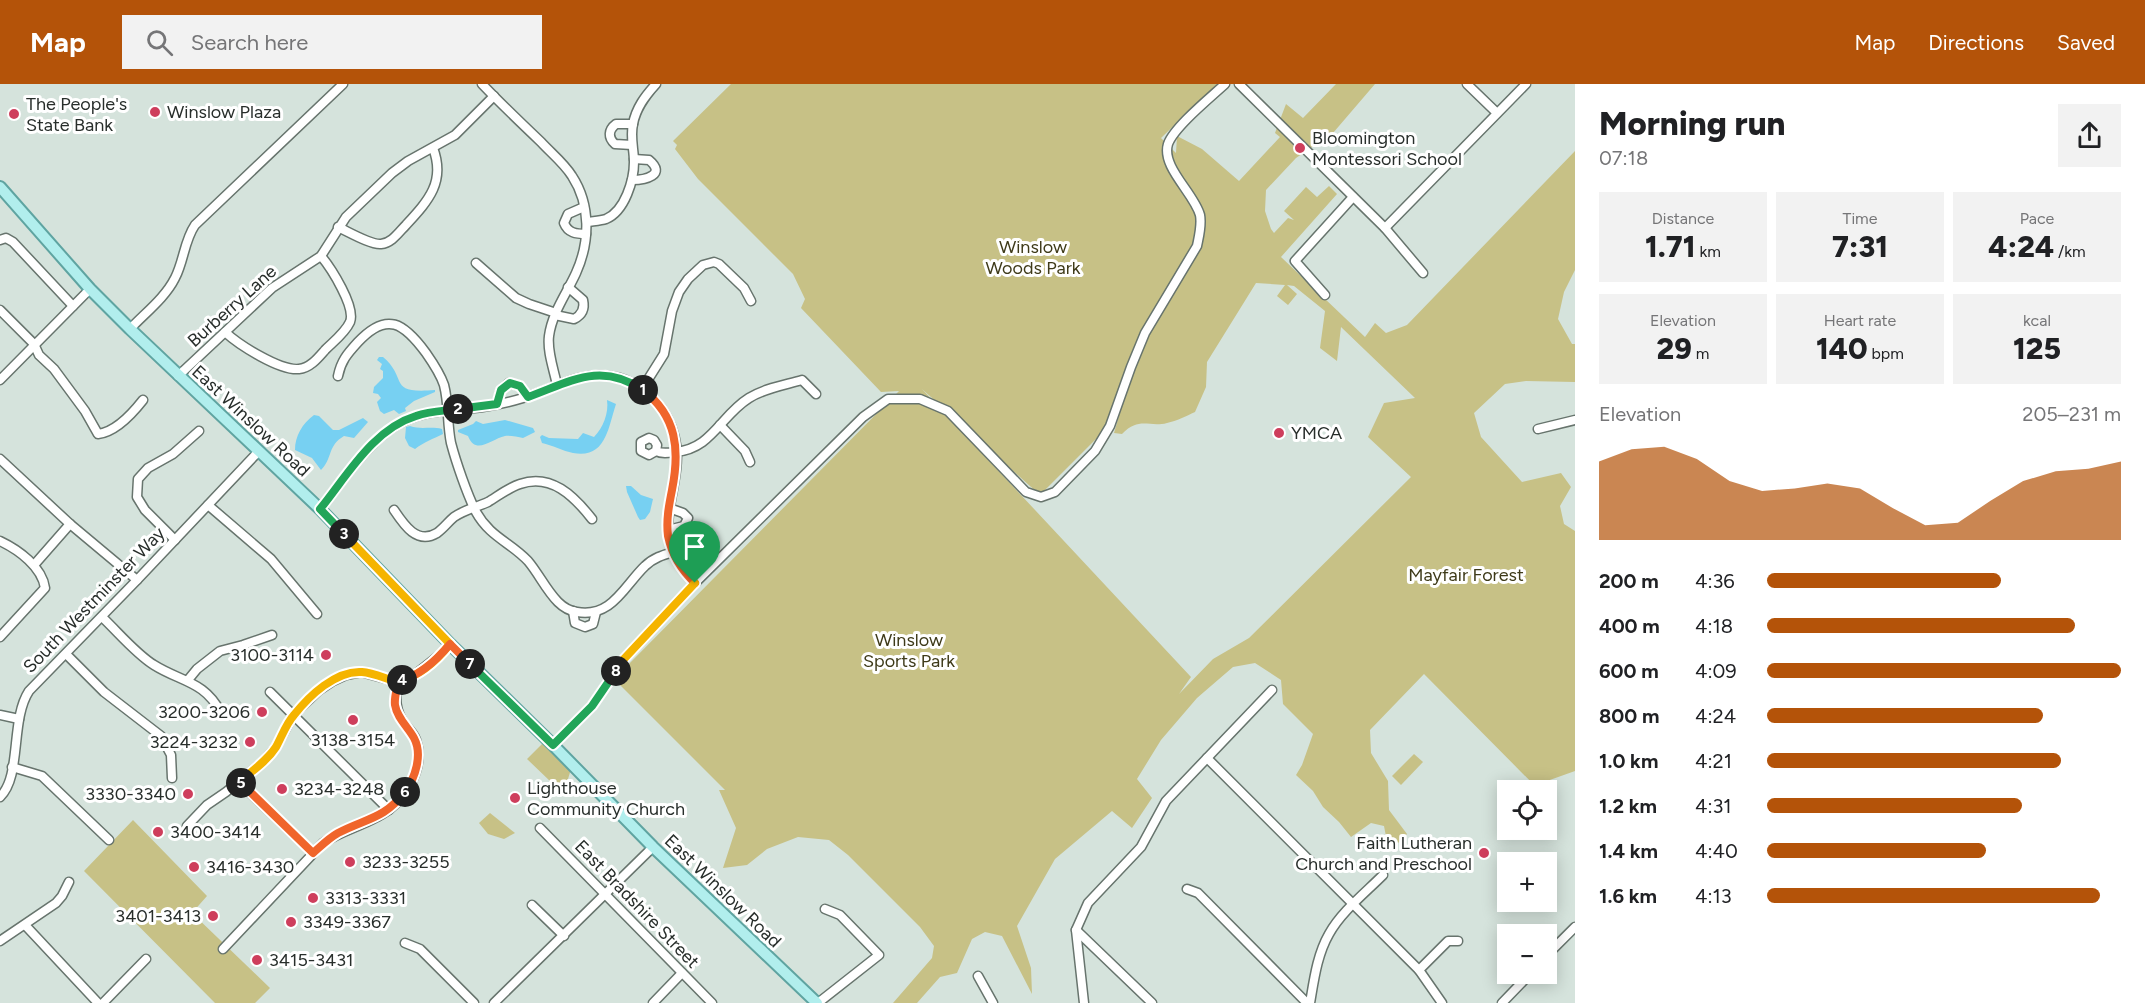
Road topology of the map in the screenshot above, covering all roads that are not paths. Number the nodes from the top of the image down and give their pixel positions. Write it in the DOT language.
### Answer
graph roads {
  1 [pos="343,84"];
  2 [pos="482,84"];
  3 [pos="656,84"];
  4 [pos="1225,84"];
  5 [pos="1239,84"];
  6 [pos="1467,84"];
  7 [pos="1526,84"];
  8 [pos="494,96"];
  9 [pos="1497,113"];
  10 [pos="633,124"];
  11 [pos="632,145"];
  12 [pos="434,148"];
  13 [pos="634,159"];
  14 [pos="632,180"];
  15 [pos="0,187"];
  16 [pos="1353,197"];
  17 [pos="584,207"];
  18 [pos="587,222"];
  19 [pos="338,227"];
  20 [pos="1385,228"];
  21 [pos="586,234"];
  22 [pos="0,240"];
  23 [pos="321,256"];
  24 [pos="476,263"];
  25 [pos="1423,273"];
  26 [pos="568,287"];
  27 [pos="90,289"];
  28 [pos="1325,295"];
  29 [pos="751,301"];
  30 [pos="73,306"];
  31 [pos="0,310"];
  32 [pos="556,314"];
  33 [pos="130,329"];
  34 [pos="225,332"];
  35 [pos="34,344"];
  36 [pos="178,376"];
  37 [pos="338,376"];
  38 [pos="0,380"];
  39 [pos="557,385"];
  40 [pos="642,389"];
  41 [pos="816,394"];
  42 [pos="528,397"];
  43 [pos="143,400"];
  44 [pos="497,404"];
  45 [pos="448,410"];
  46 [pos="1575,420"];
  47 [pos="720,425"];
  48 [pos="1538,429"];
  49 [pos="199,431"];
  50 [pos="259,451"];
  51 [pos="656,451"];
  52 [pos="677,452"];
  53 [pos="0,459"];
  54 [pos="750,462"];
  55 [pos="208,505"];
  56 [pos="474,508"];
  57 [pos="669,508"];
  58 [pos="320,509"];
  59 [pos="394,510"];
  60 [pos="592,519"];
  61 [pos="70,524"];
  62 [pos="668,530"];
  63 [pos="175,540"];
  64 [pos="0,541"];
  65 [pos="673,552"];
  66 [pos="34,565"];
  67 [pos="137,580"];
  68 [pos="695,583"];
  69 [pos="573,611"];
  70 [pos="596,612"];
  71 [pos="317,614"];
  72 [pos="102,617"];
  73 [pos="272,635"];
  74 [pos="0,637"];
  75 [pos="450,644"];
  76 [pos="66,654"];
  77 [pos="188,680"];
  78 [pos="398,682"];
  79 [pos="1272,690"];
  80 [pos="270,692"];
  81 [pos="221,713"];
  82 [pos="0,715"];
  83 [pos="293,715"];
  84 [pos="19,719"];
  85 [pos="553,745"];
  86 [pos="1207,758"];
  87 [pos="12,766"];
  88 [pos="172,778"];
  89 [pos="239,782"];
  90 [pos="1,795"];
  91 [pos="389,810"];
  92 [pos="187,826"];
  93 [pos="540,828"];
  94 [pos="109,840"];
  95 [pos="653,847"];
  96 [pos="313,853"];
  97 [pos="1383,875"];
  98 [pos="69,882"];
  99 [pos="1186,889"];
  100 [pos="605,896"];
  101 [pos="532,905"];
  102 [pos="1353,905"];
  103 [pos="825,909"];
  104 [pos="25,925"];
  105 [pos="1575,927"];
  106 [pos="1076,930"];
  107 [pos="564,936"];
  108 [pos="0,940"];
  109 [pos="1458,940"];
  110 [pos="405,943"];
  111 [pos="1557,945"];
  112 [pos="223,949"];
  113 [pos="147,959"];
  114 [pos="1419,970"];
  115 [pos="682,974"];
  116 [pos="978,976"];
  117 [pos="1520,984"];
  118 [pos="98,1003"];
  119 [pos="103,1003"];
  120 [pos="474,1003"];
  121 [pos="494,1003"];
  122 [pos="653,1003"];
  123 [pos="712,1003"];
  124 [pos="818,1003"];
  125 [pos="993,1003"];
  126 [pos="1084,1003"];
  127 [pos="1152,1003"];
  128 [pos="1308,1003"];
  129 [pos="1442,1003"];
  130 [pos="1502,1003"];
  1 -- 33 [label="street"];
  2 -- 8 [label="street"];
  3 -- 10 [label="street"];
  4 -- 68 [label="street"];
  5 -- 16 [label="street"];
  6 -- 9 [label="street"];
  7 -- 9 [label="street"];
  8 -- 12 [label="street, Burberry Lane"];
  8 -- 17 [label="street"];
  9 -- 20 [label="street"];
  10 -- 11 [label="street"];
  10 -- 11 [label="street"];
  11 -- 13 [label="street"];
  12 -- 19 [label="street, Burberry Lane"];
  12 -- 19 [label="street"];
  13 -- 14 [label="street"];
  13 -- 14 [label="street"];
  14 -- 18 [label="street"];
  15 -- 27 [label="main road, East Winslow Road"];
  16 -- 20 [label="street"];
  16 -- 28 [label="street"];
  17 -- 18 [label="street"];
  17 -- 21 [label="street"];
  18 -- 21 [label="street"];
  19 -- 23 [label="street, Burberry Lane"];
  20 -- 25 [label="street"];
  21 -- 26 [label="street"];
  22 -- 30 [label="street"];
  23 -- 34 [label="street, Burberry Lane"];
  23 -- 34 [label="street"];
  24 -- 32 [label="street"];
  26 -- 32 [label="street"];
  26 -- 32 [label="street"];
  27 -- 30 [label="street"];
  27 -- 33 [label="main road, East Winslow Road"];
  29 -- 40 [label="street"];
  30 -- 35 [label="street"];
  31 -- 35 [label="street"];
  32 -- 39 [label="street"];
  33 -- 36 [label="main road, East Winslow Road"];
  34 -- 36 [label="street, Burberry Lane"];
  35 -- 38 [label="street"];
  35 -- 43 [label="street"];
  36 -- 50 [label="main road, East Winslow Road"];
  37 -- 45 [label="street"];
  39 -- 40 [label="street"];
  39 -- 42 [label="street"];
  40 -- 52 [label="street"];
  41 -- 47 [label="street"];
  42 -- 44 [label="street"];
  42 -- 44 [label="street"];
  44 -- 45 [label="street"];
  45 -- 56 [label="street"];
  45 -- 58 [label="street"];
  46 -- 48 [label="street"];
  47 -- 52 [label="street"];
  47 -- 54 [label="street"];
  49 -- 63 [label="street"];
  50 -- 55 [label="street, South Westminster Way"];
  50 -- 58 [label="main road, East Winslow Road"];
  51 -- 52 [label="street"];
  52 -- 57 [label="street"];
  53 -- 61 [label="street"];
  55 -- 63 [label="street, South Westminster Way"];
  55 -- 71 [label="street"];
  56 -- 59 [label="street"];
  56 -- 60 [label="street"];
  56 -- 69 [label="street"];
  57 -- 62 [label="street"];
  57 -- 62 [label="street"];
  58 -- 75 [label="main road, East Winslow Road"];
  61 -- 66 [label="street"];
  61 -- 67 [label="street"];
  62 -- 65 [label="street"];
  63 -- 67 [label="street, South Westminster Way"];
  64 -- 66 [label="street"];
  65 -- 68 [label="street"];
  65 -- 70 [label="street"];
  66 -- 74 [label="street"];
  67 -- 72 [label="street, South Westminster Way"];
  68 -- 85 [label="street"];
  69 -- 70 [label="street"];
  69 -- 70 [label="street"];
  72 -- 76 [label="street, South Westminster Way"];
  72 -- 77 [label="street"];
  73 -- 77 [label="street"];
  75 -- 78 [label="street"];
  75 -- 85 [label="main road, East Winslow Road"];
  76 -- 84 [label="street, South Westminster Way"];
  76 -- 88 [label="street"];
  77 -- 81 [label="street"];
  78 -- 83 [label="street"];
  78 -- 91 [label="street"];
  79 -- 86 [label="street"];
  80 -- 83 [label="street"];
  82 -- 84 [label="street"];
  83 -- 89 [label="street"];
  83 -- 91 [label="street"];
  84 -- 87 [label="street, South Westminster Way"];
  85 -- 95 [label="main road, East Winslow Road"];
  86 -- 102 [label="street"];
  86 -- 106 [label="street"];
  87 -- 90 [label="street, South Westminster Way"];
  87 -- 94 [label="street"];
  89 -- 92 [label="street"];
  89 -- 96 [label="street"];
  91 -- 96 [label="street"];
  93 -- 100 [label="street, East Bradshire Street"];
  95 -- 100 [label="street"];
  95 -- 124 [label="main road, East Winslow Road"];
  96 -- 112 [label="street"];
  97 -- 102 [label="street"];
  98 -- 104 [label="street"];
  99 -- 128 [label="street"];
  100 -- 107 [label="street"];
  100 -- 115 [label="street, East Bradshire Street"];
  101 -- 107 [label="street"];
  102 -- 114 [label="street"];
  102 -- 128 [label="street"];
  103 -- 124 [label="street"];
  104 -- 108 [label="street"];
  104 -- 118 [label="street"];
  105 -- 111 [label="street"];
  106 -- 126 [label="street"];
  106 -- 127 [label="street"];
  107 -- 121 [label="street"];
  109 -- 114 [label="street"];
  110 -- 120 [label="street"];
  113 -- 119 [label="street"];
  114 -- 129 [label="street"];
  115 -- 122 [label="street"];
  115 -- 123 [label="street, East Bradshire Street"];
  116 -- 125 [label="street"];
  117 -- 130 [label="street"];
}
